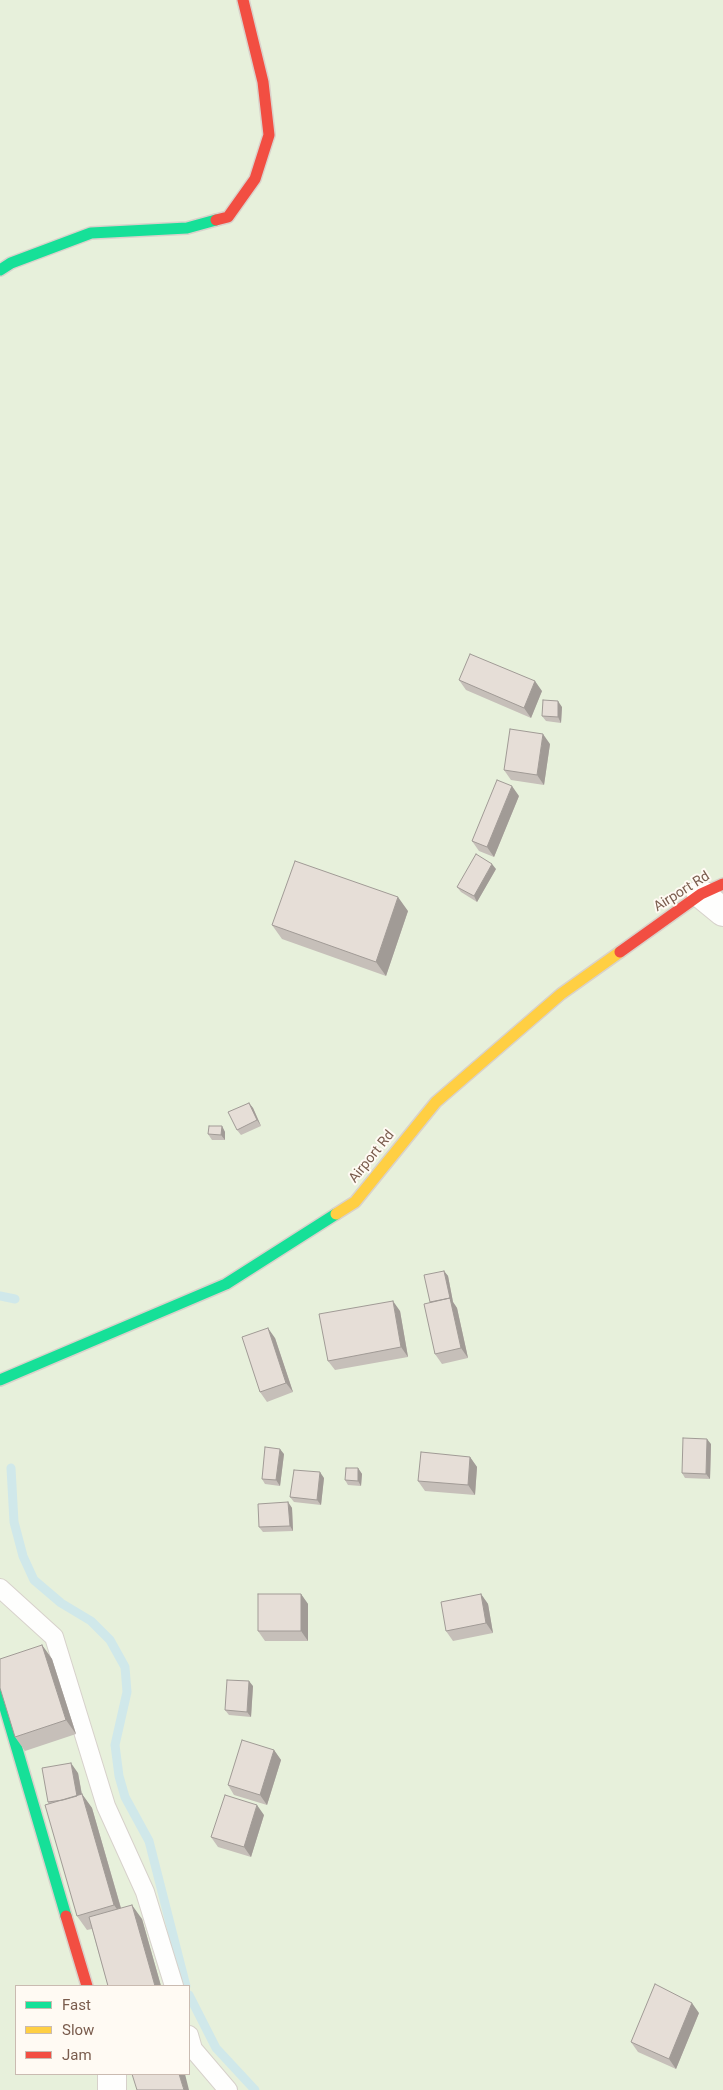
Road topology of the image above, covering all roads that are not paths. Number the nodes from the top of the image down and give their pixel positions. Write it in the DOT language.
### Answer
graph roads {
  1 [pos="244,0"];
  2 [pos="0,270"];
  3 [pos="712,889"];
  4 [pos="723,912"];
  5 [pos="0,1380"];
  6 [pos="0,1588"];
  7 [pos="0,1691"];
  8 [pos="88,1985"];
  9 [pos="174,1985"];
  10 [pos="190,2038"];
  11 [pos="112,2075"];
  12 [pos="112,2090"];
  13 [pos="228,2090"];
  1 -- 2 [label="main road"];
  3 -- 4 [label="street"];
  3 -- 5 [label="main road, Airport Rd"];
  6 -- 9 [label="lane"];
  7 -- 8 [label="main road"];
  10 -- 13 [label="lane"];
  11 -- 12 [label="street"];
}
